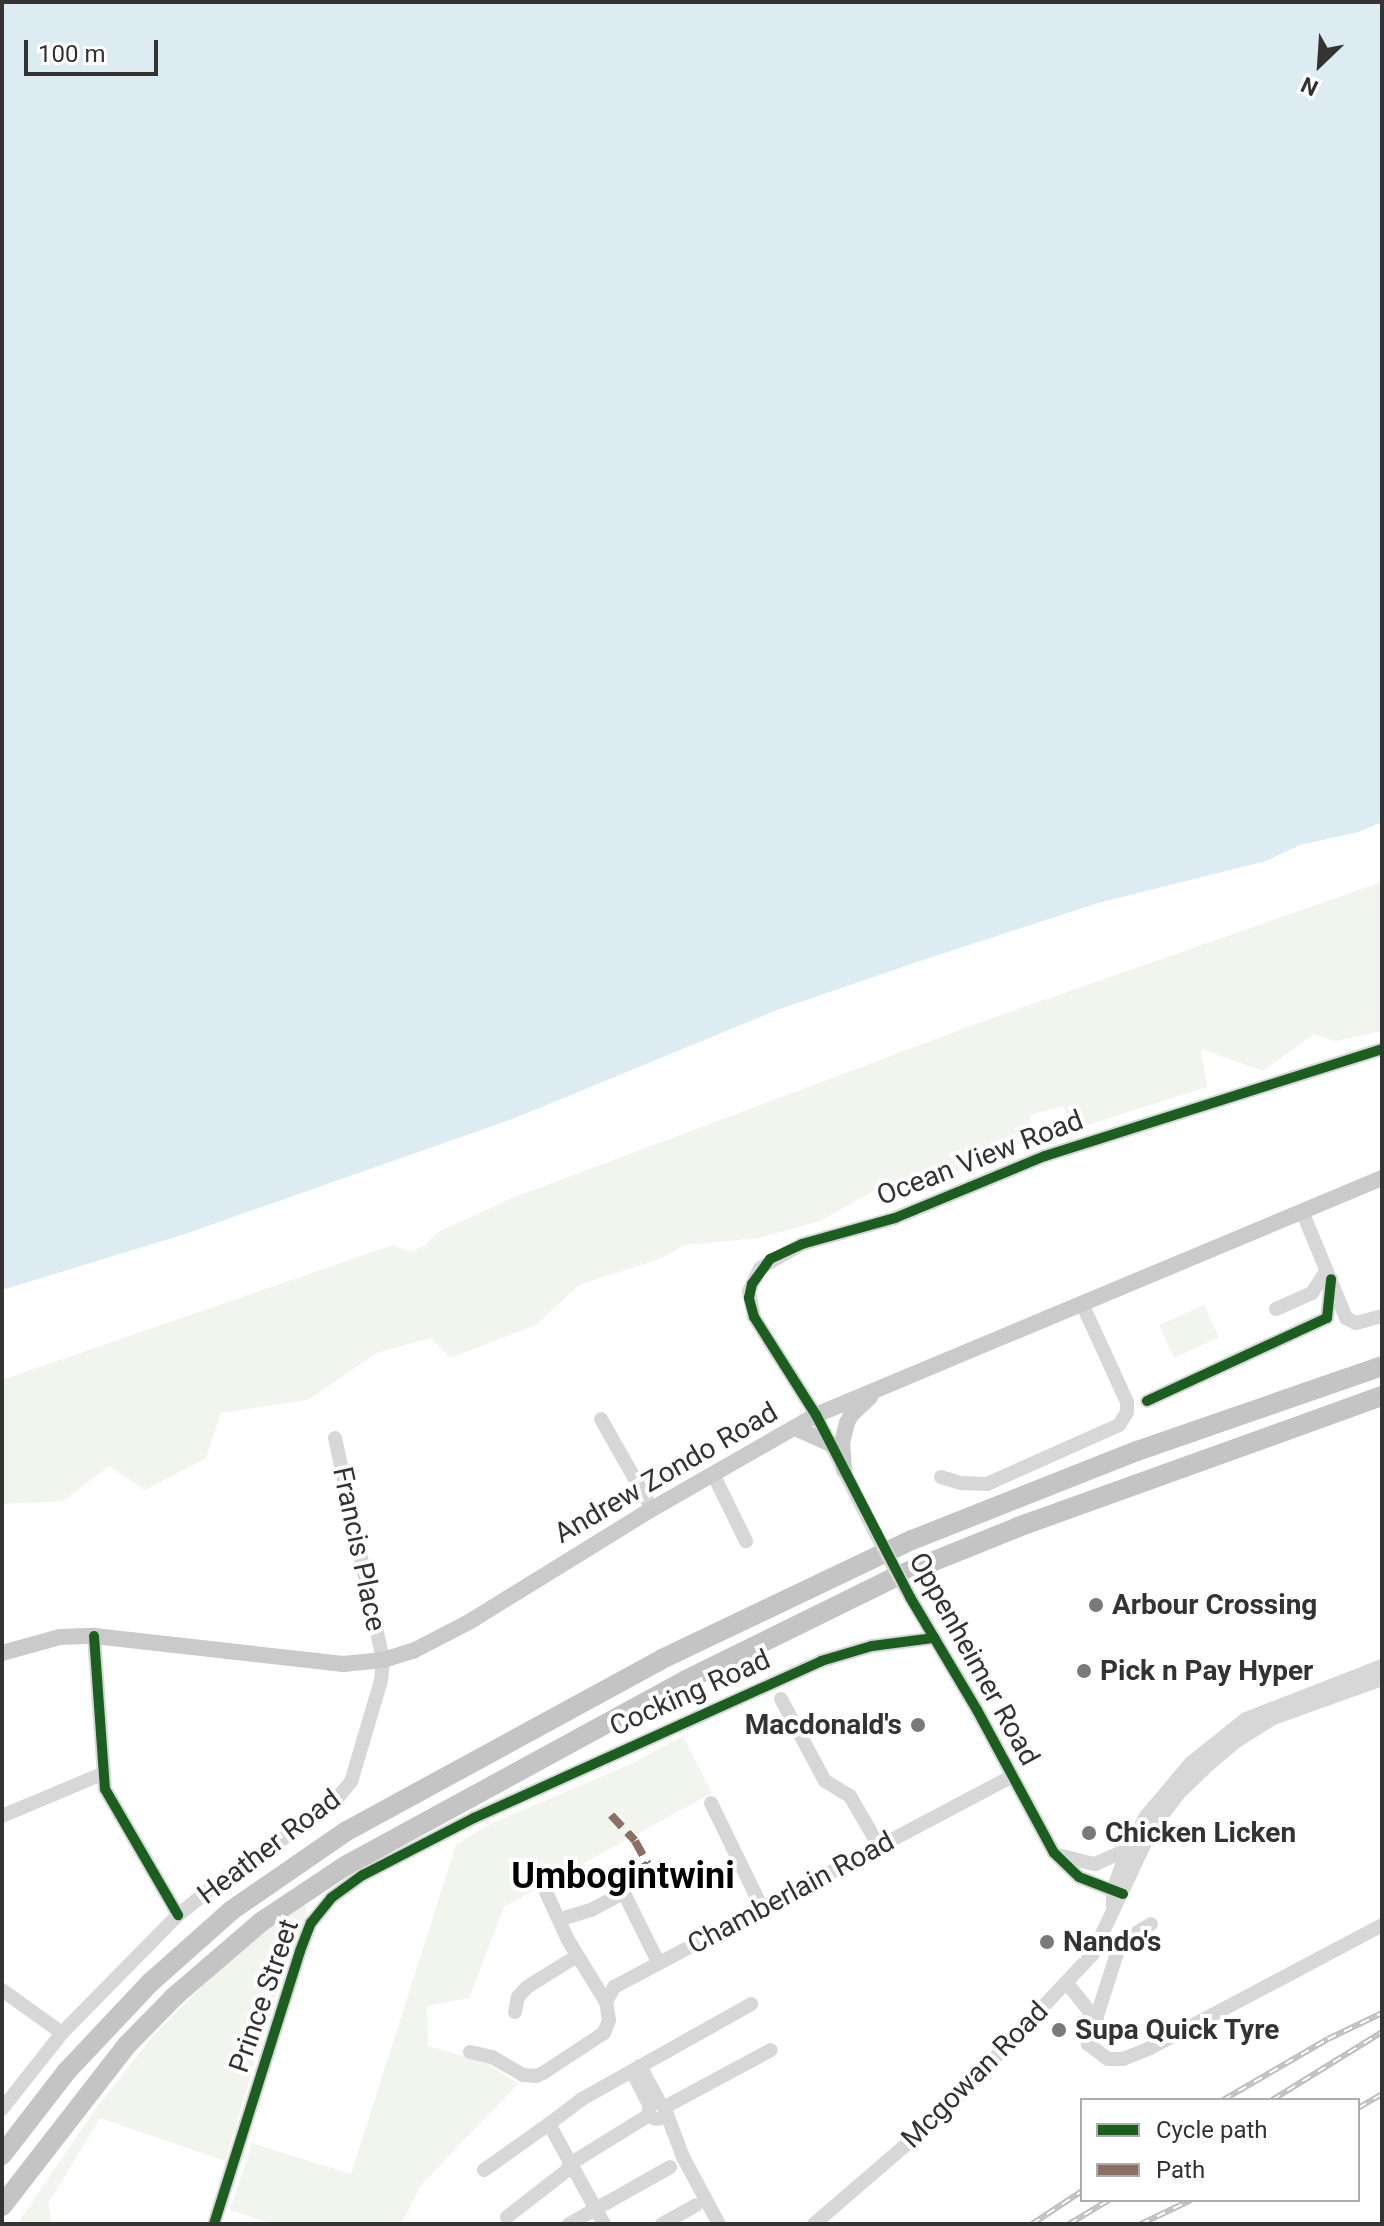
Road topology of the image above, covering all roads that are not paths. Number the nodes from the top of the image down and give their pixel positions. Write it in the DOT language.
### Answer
graph roads {
  1 [pos="1382,1049"];
  2 [pos="1382,1178"];
  3 [pos="1302,1211"];
  4 [pos="1329,1274"];
  5 [pos="1083,1306"];
  6 [pos="1276,1309"];
  7 [pos="1382,1316"];
  8 [pos="1382,1366"];
  9 [pos="877,1390"];
  10 [pos="1382,1396"];
  11 [pos="1147,1401"];
  12 [pos="816,1415"];
  13 [pos="601,1419"];
  14 [pos="795,1428"];
  15 [pos="335,1438"];
  16 [pos="831,1444"];
  17 [pos="844,1470"];
  18 [pos="713,1474"];
  19 [pos="941,1477"];
  20 [pos="652,1509"];
  21 [pos="746,1541"];
  22 [pos="94,1636"];
  23 [pos="934,1638"];
  24 [pos="2,1653"];
  25 [pos="383,1660"];
  26 [pos="1382,1666"];
  27 [pos="1382,1679"];
  28 [pos="781,1699"];
  29 [pos="102,1774"];
  30 [pos="1013,1776"];
  31 [pos="711,1803"];
  32 [pos="2,1816"];
  33 [pos="474,1818"];
  34 [pos="879,1846"];
  35 [pos="1128,1849"];
  36 [pos="1054,1853"];
  37 [pos="546,1892"];
  38 [pos="1118,1892"];
  39 [pos="762,1908"];
  40 [pos="178,1915"];
  41 [pos="561,1919"];
  42 [pos="1151,1924"];
  43 [pos="1382,1925"];
  44 [pos="577,1956"];
  45 [pos="658,1962"];
  46 [pos="1067,1983"];
  47 [pos="2,1990"];
  48 [pos="606,2002"];
  49 [pos="751,2004"];
  50 [pos="515,2012"];
  51 [pos="1097,2021"];
  52 [pos="62,2033"];
  53 [pos="771,2050"];
  54 [pos="470,2052"];
  55 [pos="636,2069"];
  56 [pos="77,2108"];
  57 [pos="2,2109"];
  58 [pos="658,2110"];
  59 [pos="549,2124"];
  60 [pos="2,2155"];
  61 [pos="570,2164"];
  62 [pos="670,2167"];
  63 [pos="484,2170"];
  64 [pos="2,2206"];
  65 [pos="695,2206"];
  66 [pos="596,2209"];
  67 [pos="507,2217"];
  68 [pos="6,2224"];
  69 [pos="214,2224"];
  70 [pos="569,2224"];
  71 [pos="604,2224"];
  72 [pos="662,2224"];
  73 [pos="719,2224"];
  74 [pos="814,2224"];
  1 -- 12 [label="street, Ocean View Road"];
  2 -- 3 [label="main road, Andrew Zondo Road"];
  3 -- 4 [label="street"];
  3 -- 5 [label="main road, Andrew Zondo Road"];
  4 -- 6 [label="street"];
  4 -- 7 [label="street"];
  4 -- 11 [label="street"];
  5 -- 9 [label="main road, Andrew Zondo Road"];
  5 -- 19 [label="street"];
  8 -- 60 [label="highway"];
  9 -- 12 [label="main road, Andrew Zondo Road"];
  9 -- 17 [label="main road"];
  10 -- 56 [label="highway"];
  12 -- 14 [label="main road, Andrew Zondo Road"];
  12 -- 16 [label="street, Oppenheimer Road"];
  13 -- 20 [label="street"];
  14 -- 16 [label="main road"];
  14 -- 18 [label="main road, Andrew Zondo Road"];
  15 -- 25 [label="street, Francis Place"];
  16 -- 17 [label="street, Oppenheimer Road"];
  17 -- 23 [label="street, Oppenheimer Road, bridge"];
  18 -- 20 [label="main road, Andrew Zondo Road"];
  18 -- 21 [label="street"];
  20 -- 25 [label="main road, Andrew Zondo Road"];
  22 -- 24 [label="main road, Andrew Zondo Road"];
  22 -- 25 [label="main road, Andrew Zondo Road"];
  22 -- 29 [label="street"];
  23 -- 30 [label="street, Oppenheimer Road"];
  23 -- 33 [label="street, Cocking Road"];
  25 -- 40 [label="street, Heather Road"];
  26 -- 35 [label="street"];
  27 -- 38 [label="street"];
  28 -- 34 [label="street"];
  29 -- 32 [label="street"];
  29 -- 40 [label="street"];
  30 -- 34 [label="street, Chamberlain Road"];
  30 -- 36 [label="street, Oppenheimer Road"];
  31 -- 39 [label="street"];
  33 -- 69 [label="street, Prince Street"];
  34 -- 39 [label="street, Chamberlain Road"];
  35 -- 36 [label="street"];
  35 -- 38 [label="street"];
  36 -- 38 [label="street, Oppenheimer Road"];
  37 -- 41 [label="street"];
  38 -- 46 [label="street, Mcgowan Road"];
  39 -- 45 [label="street, Chamberlain Road"];
  40 -- 52 [label="street, Heather Road"];
  41 -- 44 [label="street"];
  41 -- 45 [label="street"];
  42 -- 51 [label="street"];
  43 -- 51 [label="street"];
  44 -- 48 [label="street"];
  44 -- 50 [label="street"];
  45 -- 48 [label="street, Chamberlain Road"];
  46 -- 51 [label="street"];
  46 -- 74 [label="street, Mcgowan Road"];
  47 -- 52 [label="street"];
  48 -- 54 [label="street"];
  49 -- 55 [label="street"];
  52 -- 57 [label="street, Heather Road"];
  53 -- 58 [label="street"];
  55 -- 58 [label="street"];
  55 -- 59 [label="street"];
  56 -- 64 [label="highway"];
  56 -- 68 [label="highway"];
  58 -- 61 [label="street"];
  58 -- 73 [label="street"];
  59 -- 61 [label="street"];
  59 -- 63 [label="street"];
  61 -- 66 [label="street"];
  61 -- 67 [label="street"];
  62 -- 66 [label="street"];
  65 -- 72 [label="street"];
  66 -- 70 [label="street"];
  66 -- 71 [label="street"];
}
